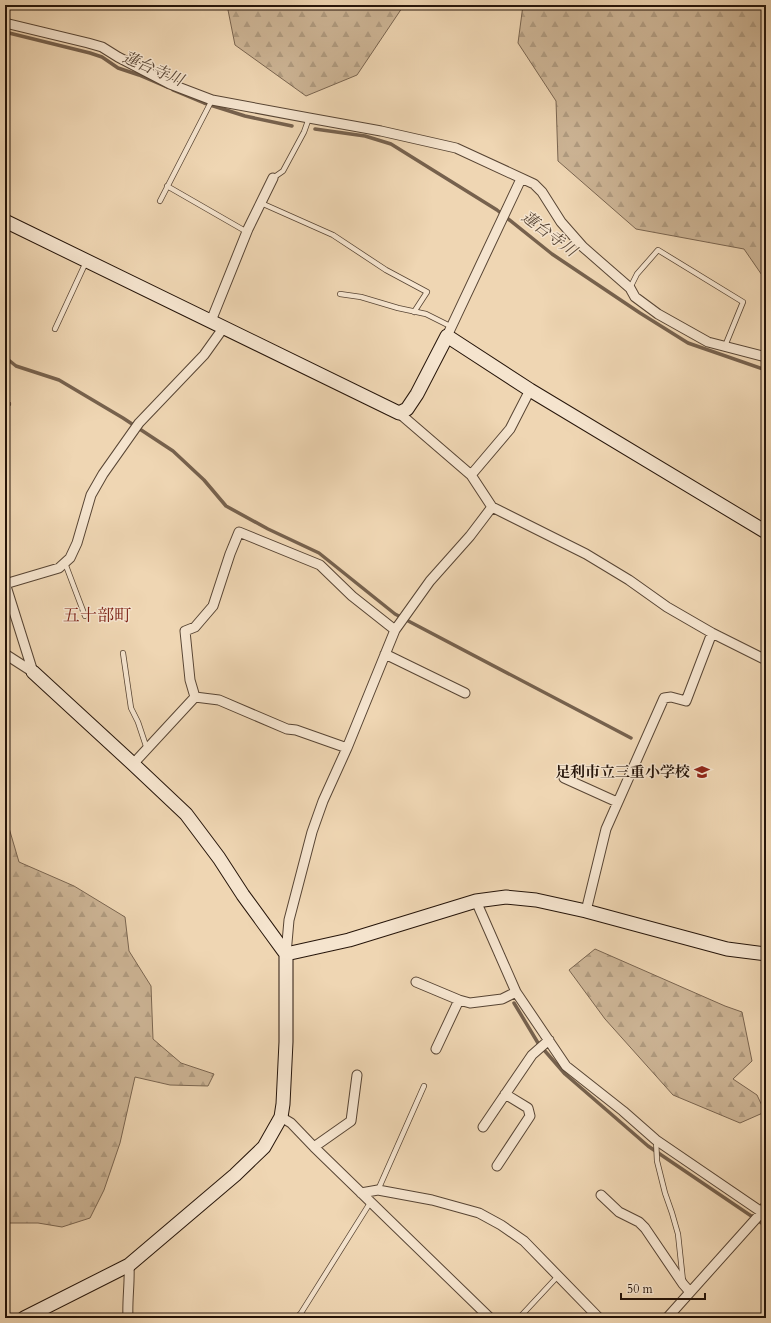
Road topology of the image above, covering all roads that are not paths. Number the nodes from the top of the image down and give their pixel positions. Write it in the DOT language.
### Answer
graph roads {
  1 [pos="5,23"];
  2 [pos="212,100"];
  3 [pos="309,118"];
  4 [pos="273,178"];
  5 [pos="521,178"];
  6 [pos="167,186"];
  7 [pos="160,201"];
  8 [pos="261,203"];
  9 [pos="5,221"];
  10 [pos="247,232"];
  11 [pos="87,261"];
  12 [pos="630,288"];
  13 [pos="340,294"];
  14 [pos="414,312"];
  15 [pos="211,321"];
  16 [pos="224,327"];
  17 [pos="54,329"];
  18 [pos="450,331"];
  19 [pos="725,346"];
  20 [pos="766,357"];
  21 [pos="530,390"];
  22 [pos="399,413"];
  23 [pos="471,475"];
  24 [pos="492,507"];
  25 [pos="766,532"];
  26 [pos="65,563"];
  27 [pos="5,583"];
  28 [pos="85,616"];
  29 [pos="394,630"];
  30 [pos="712,633"];
  31 [pos="5,654"];
  32 [pos="123,654"];
  33 [pos="384,654"];
  34 [pos="766,660"];
  35 [pos="33,672"];
  36 [pos="466,693"];
  37 [pos="195,697"];
  38 [pos="347,748"];
  39 [pos="147,749"];
  40 [pos="133,764"];
  41 [pos="564,778"];
  42 [pos="618,802"];
  43 [pos="476,901"];
  44 [pos="586,911"];
  45 [pos="286,954"];
  46 [pos="766,954"];
  47 [pos="416,982"];
  48 [pos="516,992"];
  49 [pos="459,1000"];
  50 [pos="549,1040"];
  51 [pos="436,1049"];
  52 [pos="357,1075"];
  53 [pos="424,1086"];
  54 [pos="505,1094"];
  55 [pos="281,1117"];
  56 [pos="483,1127"];
  57 [pos="656,1140"];
  58 [pos="314,1147"];
  59 [pos="497,1166"];
  60 [pos="378,1190"];
  61 [pos="362,1193"];
  62 [pos="600,1195"];
  63 [pos="370,1203"];
  64 [pos="765,1211"];
  65 [pos="129,1265"];
  66 [pos="558,1276"];
  67 [pos="683,1284"];
  68 [pos="690,1292"];
  69 [pos="37,1315"];
  70 [pos="24,1318"];
  71 [pos="128,1318"];
  72 [pos="296,1318"];
  73 [pos="490,1318"];
  74 [pos="519,1318"];
  75 [pos="599,1318"];
  76 [pos="667,1318"];
  1 -- 2 [label="street"];
  2 -- 3 [label="street"];
  2 -- 6 [label="lane"];
  3 -- 4 [label="lane"];
  3 -- 5 [label="street"];
  4 -- 8 [label="street"];
  5 -- 12 [label="street"];
  5 -- 18 [label="street"];
  6 -- 7 [label="lane"];
  6 -- 10 [label="lane"];
  8 -- 10 [label="street"];
  8 -- 14 [label="lane"];
  9 -- 11 [label="street"];
  10 -- 15 [label="street"];
  11 -- 15 [label="street"];
  11 -- 17 [label="lane"];
  12 -- 19 [label="street"];
  12 -- 19 [label="lane"];
  13 -- 14 [label="lane"];
  14 -- 18 [label="lane"];
  15 -- 16 [label="street"];
  16 -- 22 [label="street"];
  16 -- 26 [label="street"];
  18 -- 21 [label="street"];
  18 -- 22 [label="street"];
  19 -- 20 [label="street"];
  21 -- 23 [label="street"];
  21 -- 25 [label="street"];
  22 -- 23 [label="street"];
  23 -- 24 [label="street"];
  24 -- 29 [label="street"];
  24 -- 30 [label="street"];
  26 -- 27 [label="street"];
  26 -- 28 [label="lane"];
  27 -- 35 [label="street"];
  29 -- 33 [label="street"];
  29 -- 37 [label="street"];
  30 -- 34 [label="street"];
  30 -- 42 [label="street"];
  31 -- 35 [label="street"];
  32 -- 39 [label="lane"];
  33 -- 36 [label="street"];
  33 -- 38 [label="street"];
  35 -- 40 [label="street"];
  37 -- 38 [label="street"];
  37 -- 39 [label="street"];
  38 -- 45 [label="street"];
  39 -- 40 [label="street"];
  40 -- 45 [label="street"];
  41 -- 42 [label="street"];
  42 -- 44 [label="street"];
  43 -- 44 [label="street"];
  43 -- 45 [label="street"];
  43 -- 48 [label="street"];
  44 -- 46 [label="street"];
  45 -- 55 [label="street"];
  47 -- 49 [label="street"];
  48 -- 49 [label="street"];
  48 -- 50 [label="street"];
  49 -- 51 [label="street"];
  50 -- 54 [label="street"];
  50 -- 57 [label="street"];
  52 -- 58 [label="street"];
  53 -- 60 [label="lane"];
  54 -- 56 [label="street"];
  54 -- 59 [label="street"];
  55 -- 58 [label="street"];
  55 -- 65 [label="street"];
  57 -- 64 [label="street"];
  57 -- 67 [label="lane"];
  58 -- 61 [label="street"];
  60 -- 61 [label="street"];
  60 -- 66 [label="street"];
  61 -- 63 [label="street"];
  62 -- 67 [label="street"];
  63 -- 72 [label="lane"];
  63 -- 73 [label="street"];
  64 -- 68 [label="street"];
  65 -- 69 [label="street"];
  65 -- 71 [label="street"];
  66 -- 74 [label="lane"];
  66 -- 75 [label="street"];
  67 -- 68 [label="street"];
  68 -- 76 [label="street"];
  69 -- 70 [label="street"];
}
